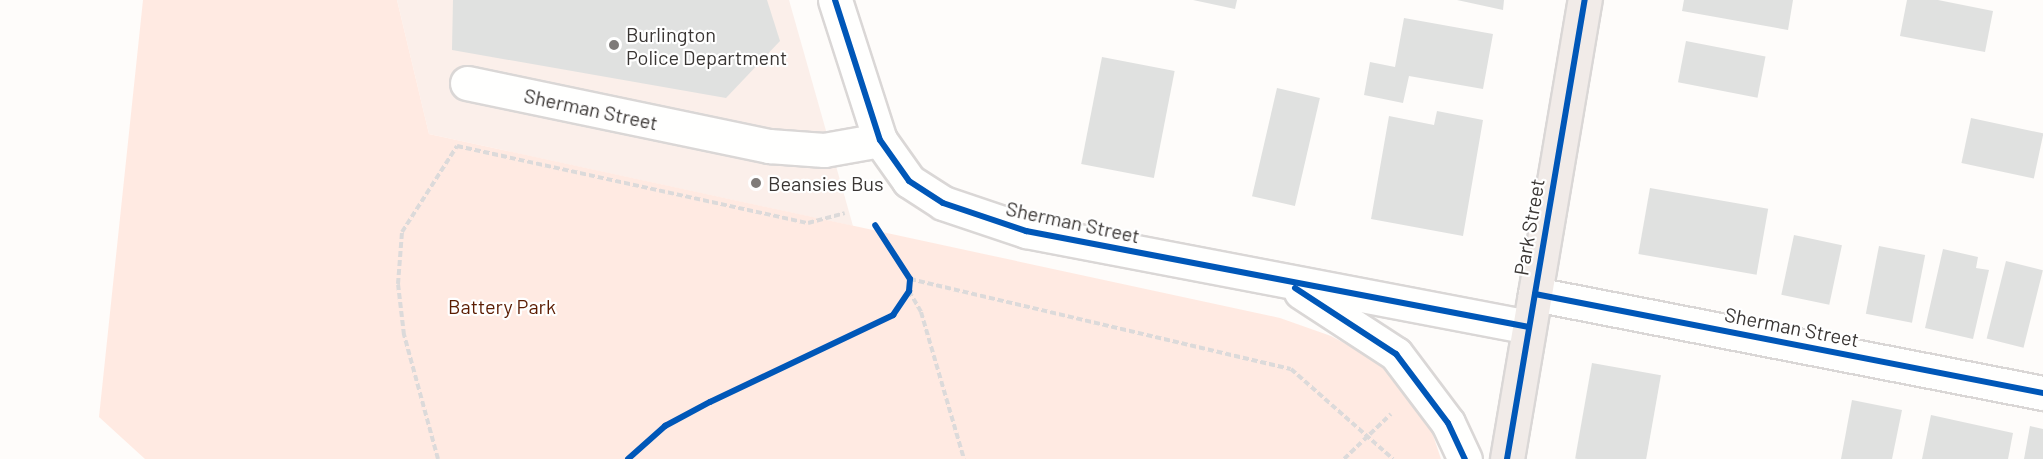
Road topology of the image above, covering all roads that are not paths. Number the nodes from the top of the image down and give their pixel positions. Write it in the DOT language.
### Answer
graph roads {
  1 [pos="835,0"];
  2 [pos="1585,0"];
  3 [pos="467,83"];
  4 [pos="880,140"];
  5 [pos="1287,283"];
  6 [pos="1534,294"];
  7 [pos="1529,327"];
  8 [pos="2043,393"];
  9 [pos="1465,459"];
  10 [pos="1507,459"];
  1 -- 4 [label="main road"];
  2 -- 6 [label="main road, Park Street"];
  3 -- 4 [label="main road, Sherman Street"];
  4 -- 5 [label="main road, Sherman Street"];
  5 -- 7 [label="main road, Sherman Street"];
  5 -- 9 [label="main road, Sherman Street"];
  6 -- 7 [label="main road, Park Street"];
  6 -- 8 [label="main road, Sherman Street"];
  7 -- 10 [label="main road, Park Street"];
}
